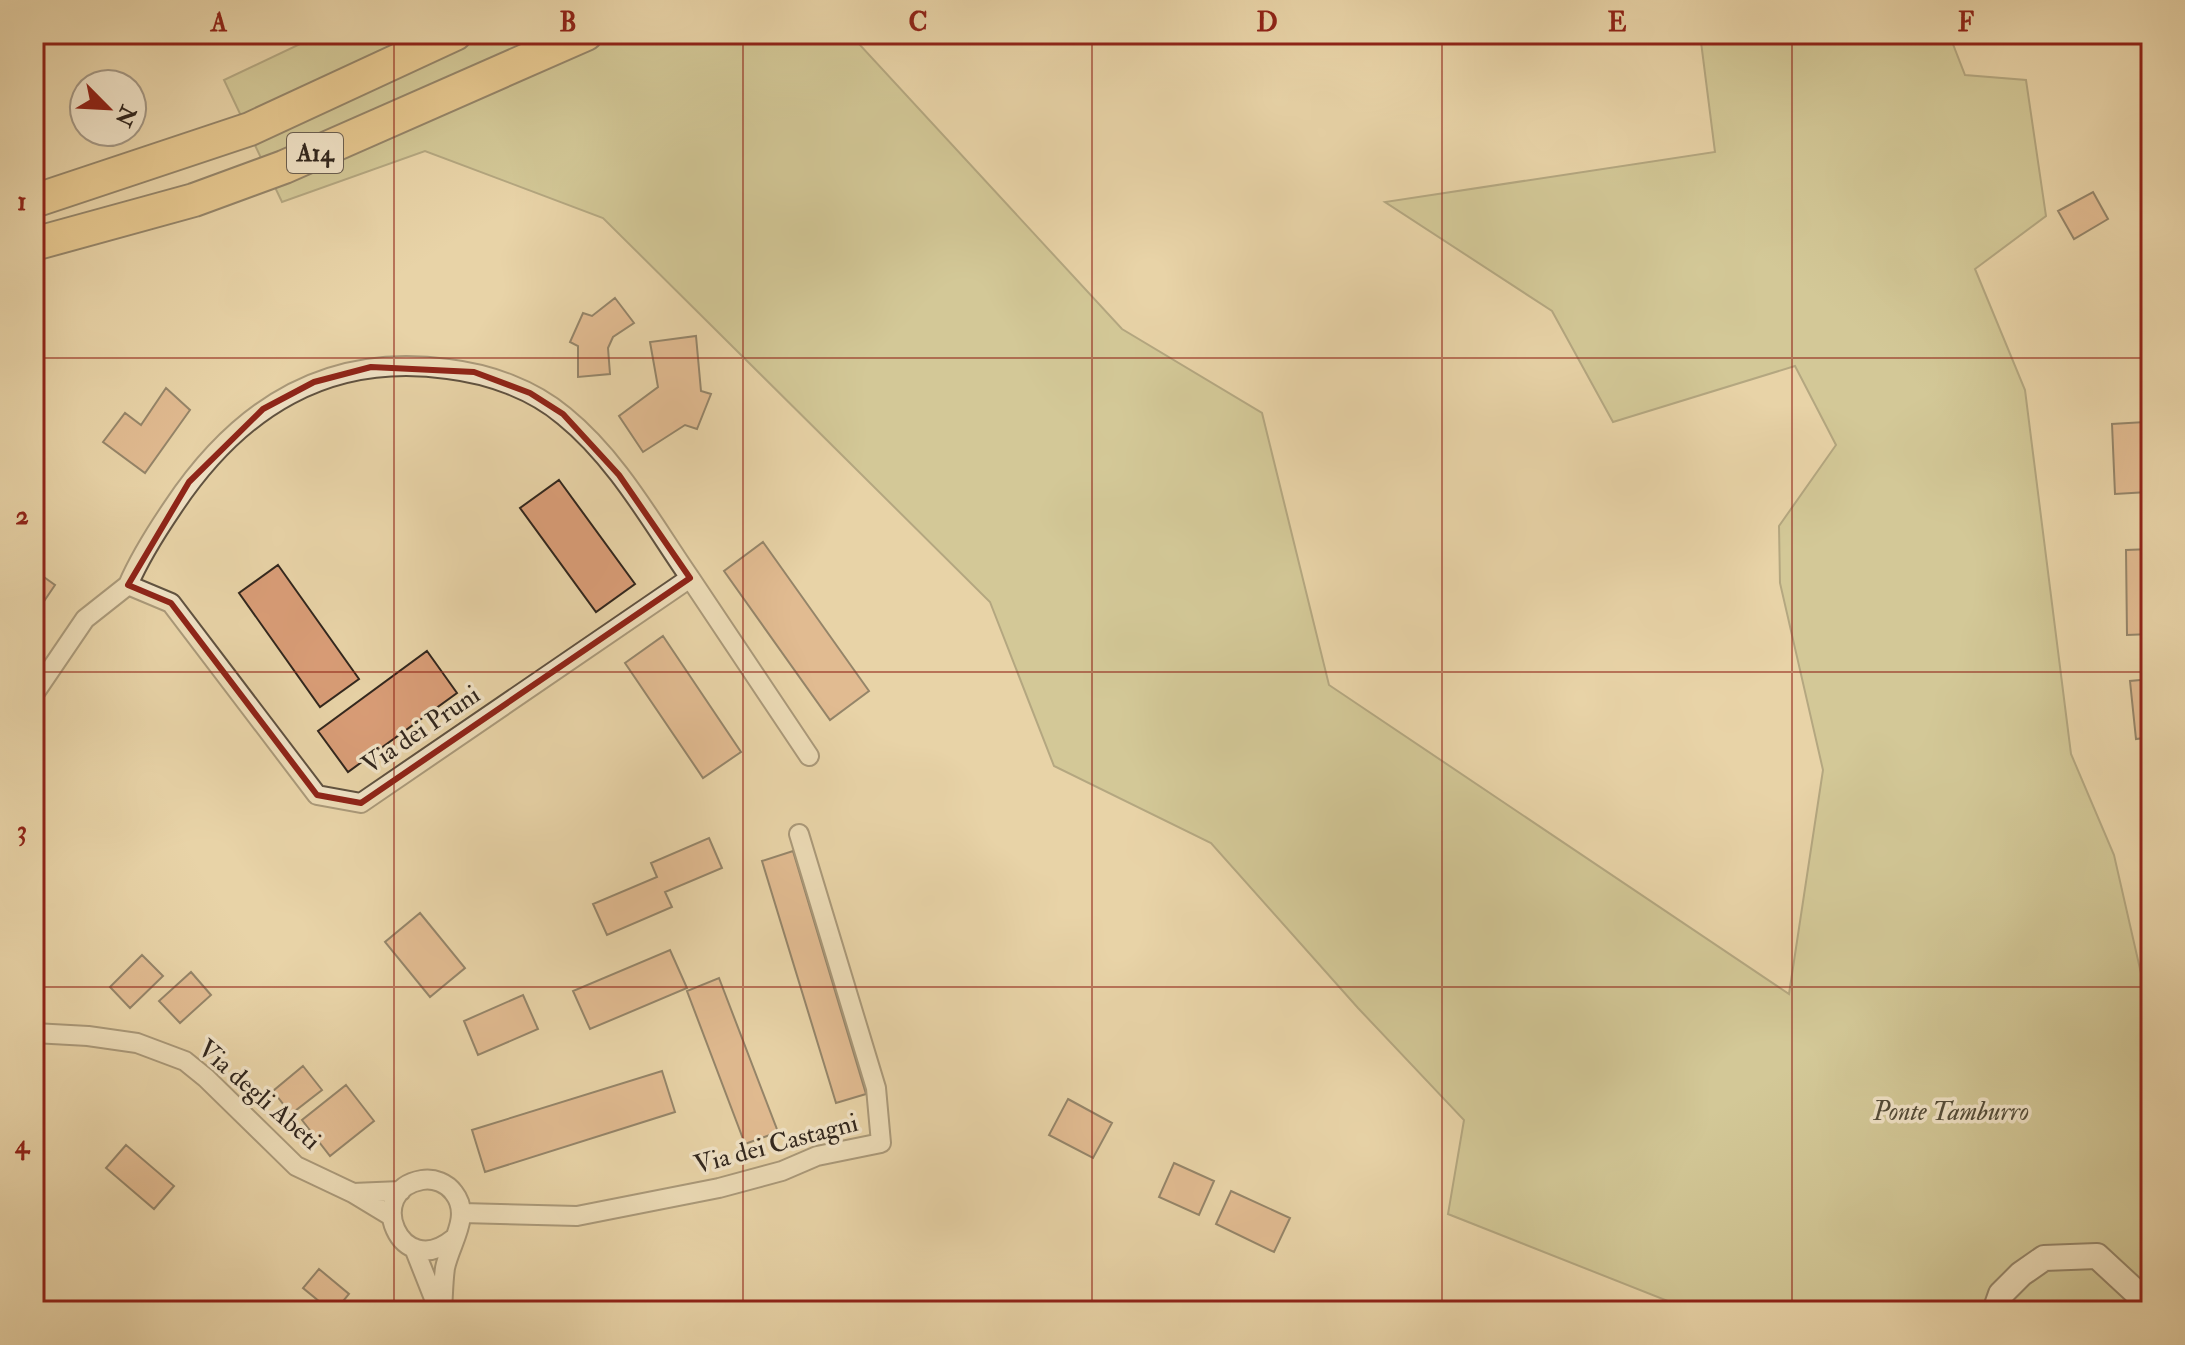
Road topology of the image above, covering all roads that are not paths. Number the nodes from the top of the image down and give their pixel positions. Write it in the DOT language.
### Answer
graph roads {
  1 [pos="455,34"];
  2 [pos="586,34"];
  3 [pos="34,201"];
  4 [pos="34,244"];
  5 [pos="690,578"];
  6 [pos="128,585"];
  7 [pos="34,694"];
  8 [pos="809,756"];
  9 [pos="799,834"];
  10 [pos="34,1033"];
  11 [pos="401,1191"];
  12 [pos="353,1193"];
  13 [pos="462,1213"];
  14 [pos="391,1216"];
  15 [pos="453,1239"];
  16 [pos="414,1248"];
  17 [pos="441,1311"];
  18 [pos="1995,1311"];
  19 [pos="2147,1311"];
  1 -- 3 [label="highway, A14"];
  2 -- 4 [label="highway, A14"];
  5 -- 6 [label="street, Via dei Pruni"];
  5 -- 6 [label="street"];
  5 -- 8 [label="street"];
  6 -- 7 [label="street"];
  9 -- 13 [label="street, Via dei Castagni"];
  10 -- 12 [label="street, Via degli Abeti"];
  11 -- 12 [label="street, Via degli Abeti"];
  11 -- 13 [label="street, Via degli Abeti"];
  11 -- 14 [label="street"];
  12 -- 14 [label="street, Via degli Abeti"];
  13 -- 15 [label="street, Via degli Abeti"];
  14 -- 16 [label="street, Via degli Abeti"];
  15 -- 16 [label="street"];
  15 -- 17 [label="street, Via degli Abeti"];
  16 -- 17 [label="street, Via degli Abeti"];
  18 -- 19 [label="street"];
}
